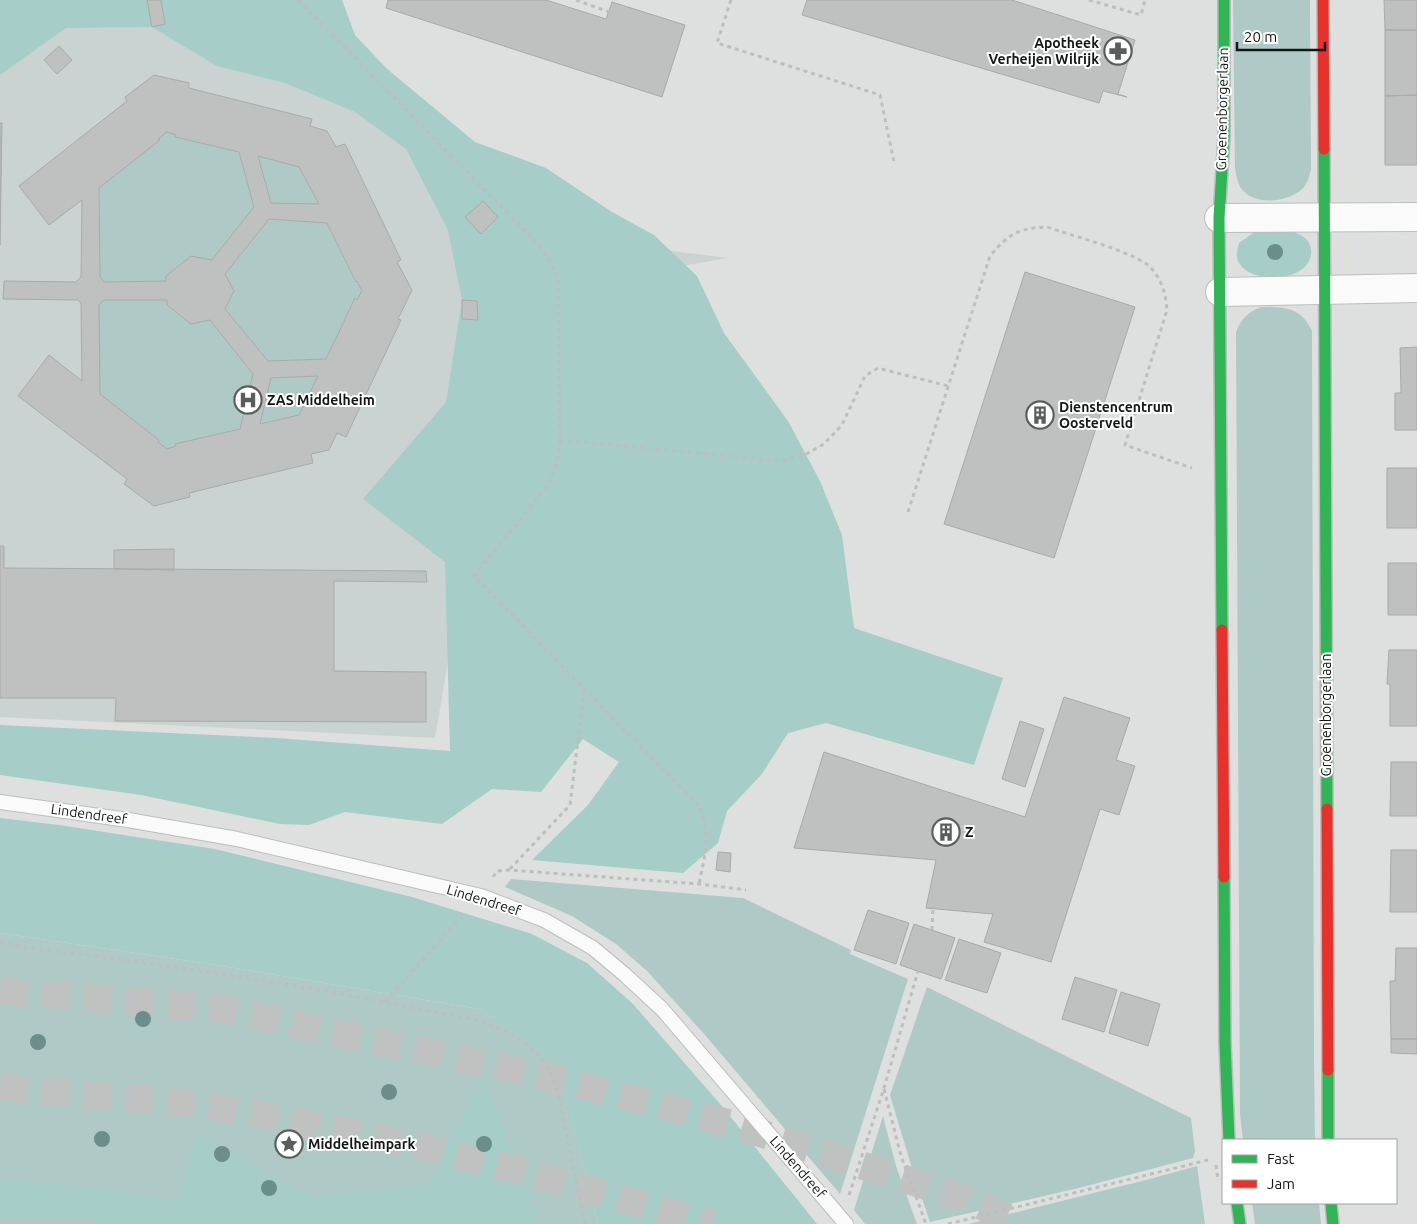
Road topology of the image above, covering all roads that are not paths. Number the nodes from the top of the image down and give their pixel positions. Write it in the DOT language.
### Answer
graph roads {
  1 [pos="1224,0"];
  2 [pos="1323,0"];
  3 [pos="1417,217"];
  4 [pos="1219,218"];
  5 [pos="1324,218"];
  6 [pos="1417,288"];
  7 [pos="1324,291"];
  8 [pos="1220,292"];
  9 [pos="0,802"];
  10 [pos="1229,1139"];
  11 [pos="1328,1139"];
  12 [pos="1237,1204"];
  13 [pos="1331,1204"];
  14 [pos="844,1221"];
  15 [pos="1240,1224"];
  16 [pos="1333,1224"];
  1 -- 4 [label="street, Groenenborgerlaan"];
  2 -- 5 [label="street, Groenenborgerlaan"];
  3 -- 5 [label="street"];
  4 -- 5 [label="street"];
  4 -- 8 [label="street, Groenenborgerlaan"];
  5 -- 7 [label="street, Groenenborgerlaan"];
  6 -- 7 [label="street"];
  7 -- 8 [label="street"];
  7 -- 11 [label="street, Groenenborgerlaan"];
  8 -- 10 [label="street, Groenenborgerlaan"];
  9 -- 14 [label="lane, Lindendreef"];
  12 -- 15 [label="street"];
  13 -- 16 [label="street"];
}
